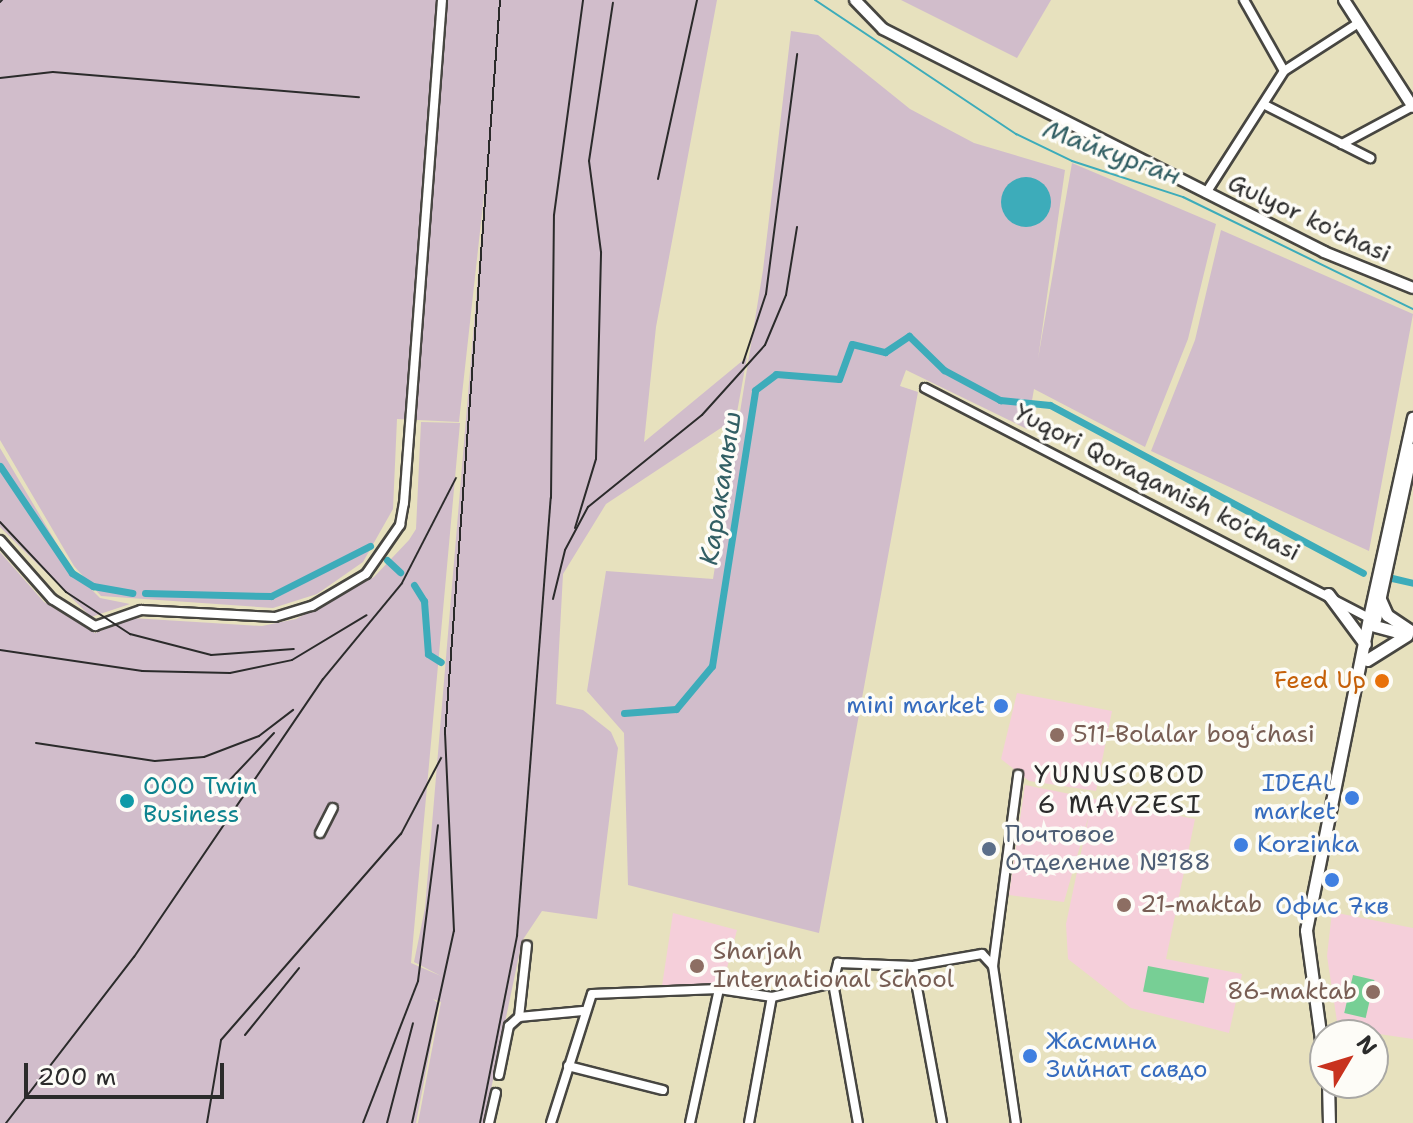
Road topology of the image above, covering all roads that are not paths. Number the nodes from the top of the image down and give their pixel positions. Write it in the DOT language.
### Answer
graph roads {
  1 [pos="442,0"];
  2 [pos="855,0"];
  3 [pos="1244,0"];
  4 [pos="1344,0"];
  5 [pos="1357,24"];
  6 [pos="1284,71"];
  7 [pos="1265,105"];
  8 [pos="1413,107"];
  9 [pos="1342,144"];
  10 [pos="1370,158"];
  11 [pos="1206,193"];
  12 [pos="1413,288"];
  13 [pos="925,388"];
  14 [pos="1413,418"];
  15 [pos="1413,449"];
  16 [pos="0,540"];
  17 [pos="1382,559"];
  18 [pos="1377,593"];
  19 [pos="1328,594"];
  20 [pos="1373,621"];
  21 [pos="1410,633"];
  22 [pos="1365,644"];
  23 [pos="1367,660"];
  24 [pos="1359,676"];
  25 [pos="1018,775"];
  26 [pos="333,808"];
  27 [pos="320,833"];
  28 [pos="527,945"];
  29 [pos="831,955"];
  30 [pos="838,963"];
  31 [pos="913,966"];
  32 [pos="993,966"];
  33 [pos="833,983"];
  34 [pos="719,989"];
  35 [pos="772,997"];
  36 [pos="583,1011"];
  37 [pos="519,1017"];
  38 [pos="1318,1019"];
  39 [pos="568,1066"];
  40 [pos="499,1075"];
  41 [pos="663,1090"];
  42 [pos="496,1093"];
  43 [pos="1328,1099"];
  44 [pos="489,1123"];
  45 [pos="551,1123"];
  46 [pos="690,1123"];
  47 [pos="749,1123"];
  48 [pos="858,1123"];
  49 [pos="942,1123"];
  50 [pos="1016,1123"];
  51 [pos="1329,1123"];
  1 -- 16 [label="street"];
  2 -- 11 [label="street, Gulyor ko'chasi"];
  3 -- 6 [label="street"];
  4 -- 5 [label="street"];
  5 -- 6 [label="street"];
  5 -- 8 [label="street"];
  6 -- 7 [label="street"];
  7 -- 9 [label="street"];
  7 -- 11 [label="street"];
  8 -- 9 [label="street"];
  9 -- 10 [label="street"];
  11 -- 12 [label="street, Gulyor ko'chasi"];
  13 -- 19 [label="street, Yuqori Qoraqamish ko'chasi"];
  14 -- 17 [label="street"];
  15 -- 17 [label="street"];
  17 -- 18 [label="street"];
  18 -- 20 [label="street"];
  18 -- 21 [label="main road"];
  19 -- 20 [label="street, Yuqori Qoraqamish ko'chasi"];
  19 -- 22 [label="main road"];
  20 -- 21 [label="main road, Yuqori Qoraqamish ko'chasi"];
  20 -- 22 [label="main road"];
  20 -- 23 [label="main road"];
  21 -- 23 [label="main road"];
  22 -- 24 [label="main road"];
  23 -- 24 [label="main road"];
  24 -- 38 [label="main road"];
  25 -- 32 [label="street"];
  26 -- 27 [label="street"];
  28 -- 37 [label="street"];
  29 -- 30 [label="street"];
  30 -- 31 [label="street"];
  30 -- 33 [label="street"];
  31 -- 32 [label="street"];
  31 -- 49 [label="street"];
  32 -- 50 [label="street"];
  33 -- 35 [label="street"];
  33 -- 48 [label="street"];
  34 -- 35 [label="street"];
  34 -- 36 [label="street"];
  34 -- 46 [label="street"];
  35 -- 47 [label="street"];
  36 -- 37 [label="street"];
  36 -- 39 [label="street"];
  37 -- 40 [label="street"];
  39 -- 41 [label="street"];
  39 -- 45 [label="street"];
  42 -- 44 [label="street"];
  43 -- 51 [label="main road"];
}
